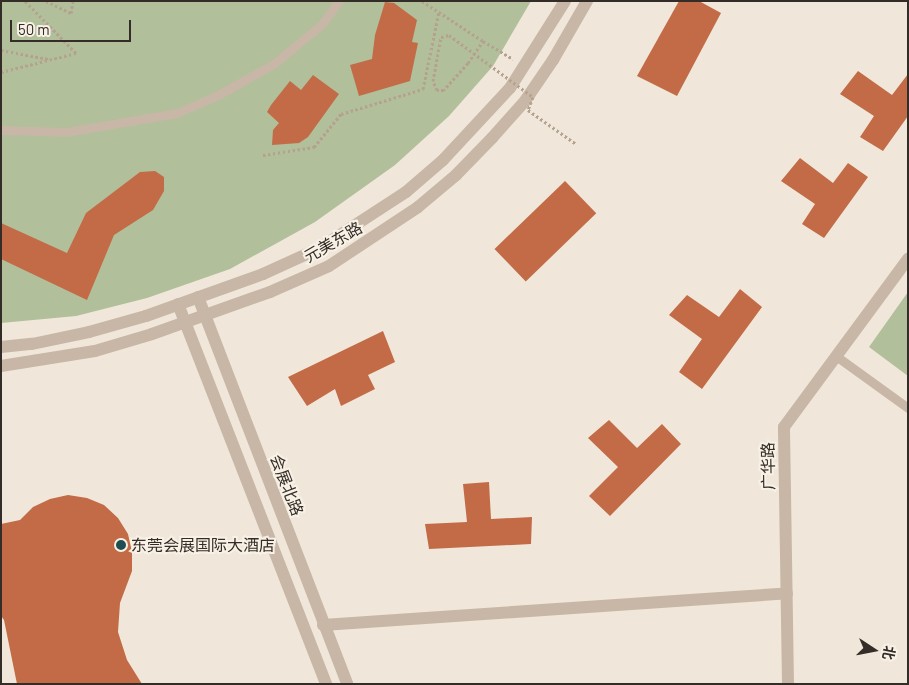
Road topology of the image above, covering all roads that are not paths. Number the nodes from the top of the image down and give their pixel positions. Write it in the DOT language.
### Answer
graph roads {
  1 [pos="339,1"];
  2 [pos="565,1"];
  3 [pos="587,1"];
  4 [pos="1,130"];
  5 [pos="908,259"];
  6 [pos="198,297"];
  7 [pos="178,304"];
  8 [pos="205,315"];
  9 [pos="185,322"];
  10 [pos="1,347"];
  11 [pos="836,356"];
  12 [pos="1,366"];
  13 [pos="908,408"];
  14 [pos="787,593"];
  15 [pos="323,625"];
  16 [pos="326,684"];
  17 [pos="347,684"];
  18 [pos="788,684"];
  1 -- 4 [label="lane"];
  2 -- 6 [label="street, 元美东路"];
  3 -- 8 [label="street, 元美东路"];
  5 -- 11 [label="street, 广华路"];
  6 -- 7 [label="street, 元美东路"];
  6 -- 8 [label="street, 会展北路"];
  7 -- 9 [label="street"];
  7 -- 10 [label="street, 元美东路"];
  8 -- 9 [label="street, 元美东路"];
  8 -- 15 [label="street, 会展北路"];
  9 -- 12 [label="street, 元美东路"];
  9 -- 16 [label="street"];
  11 -- 13 [label="lane"];
  11 -- 14 [label="street, 广华路"];
  14 -- 15 [label="street"];
  14 -- 18 [label="street, 广华路"];
  15 -- 17 [label="street, 会展北路"];
}
